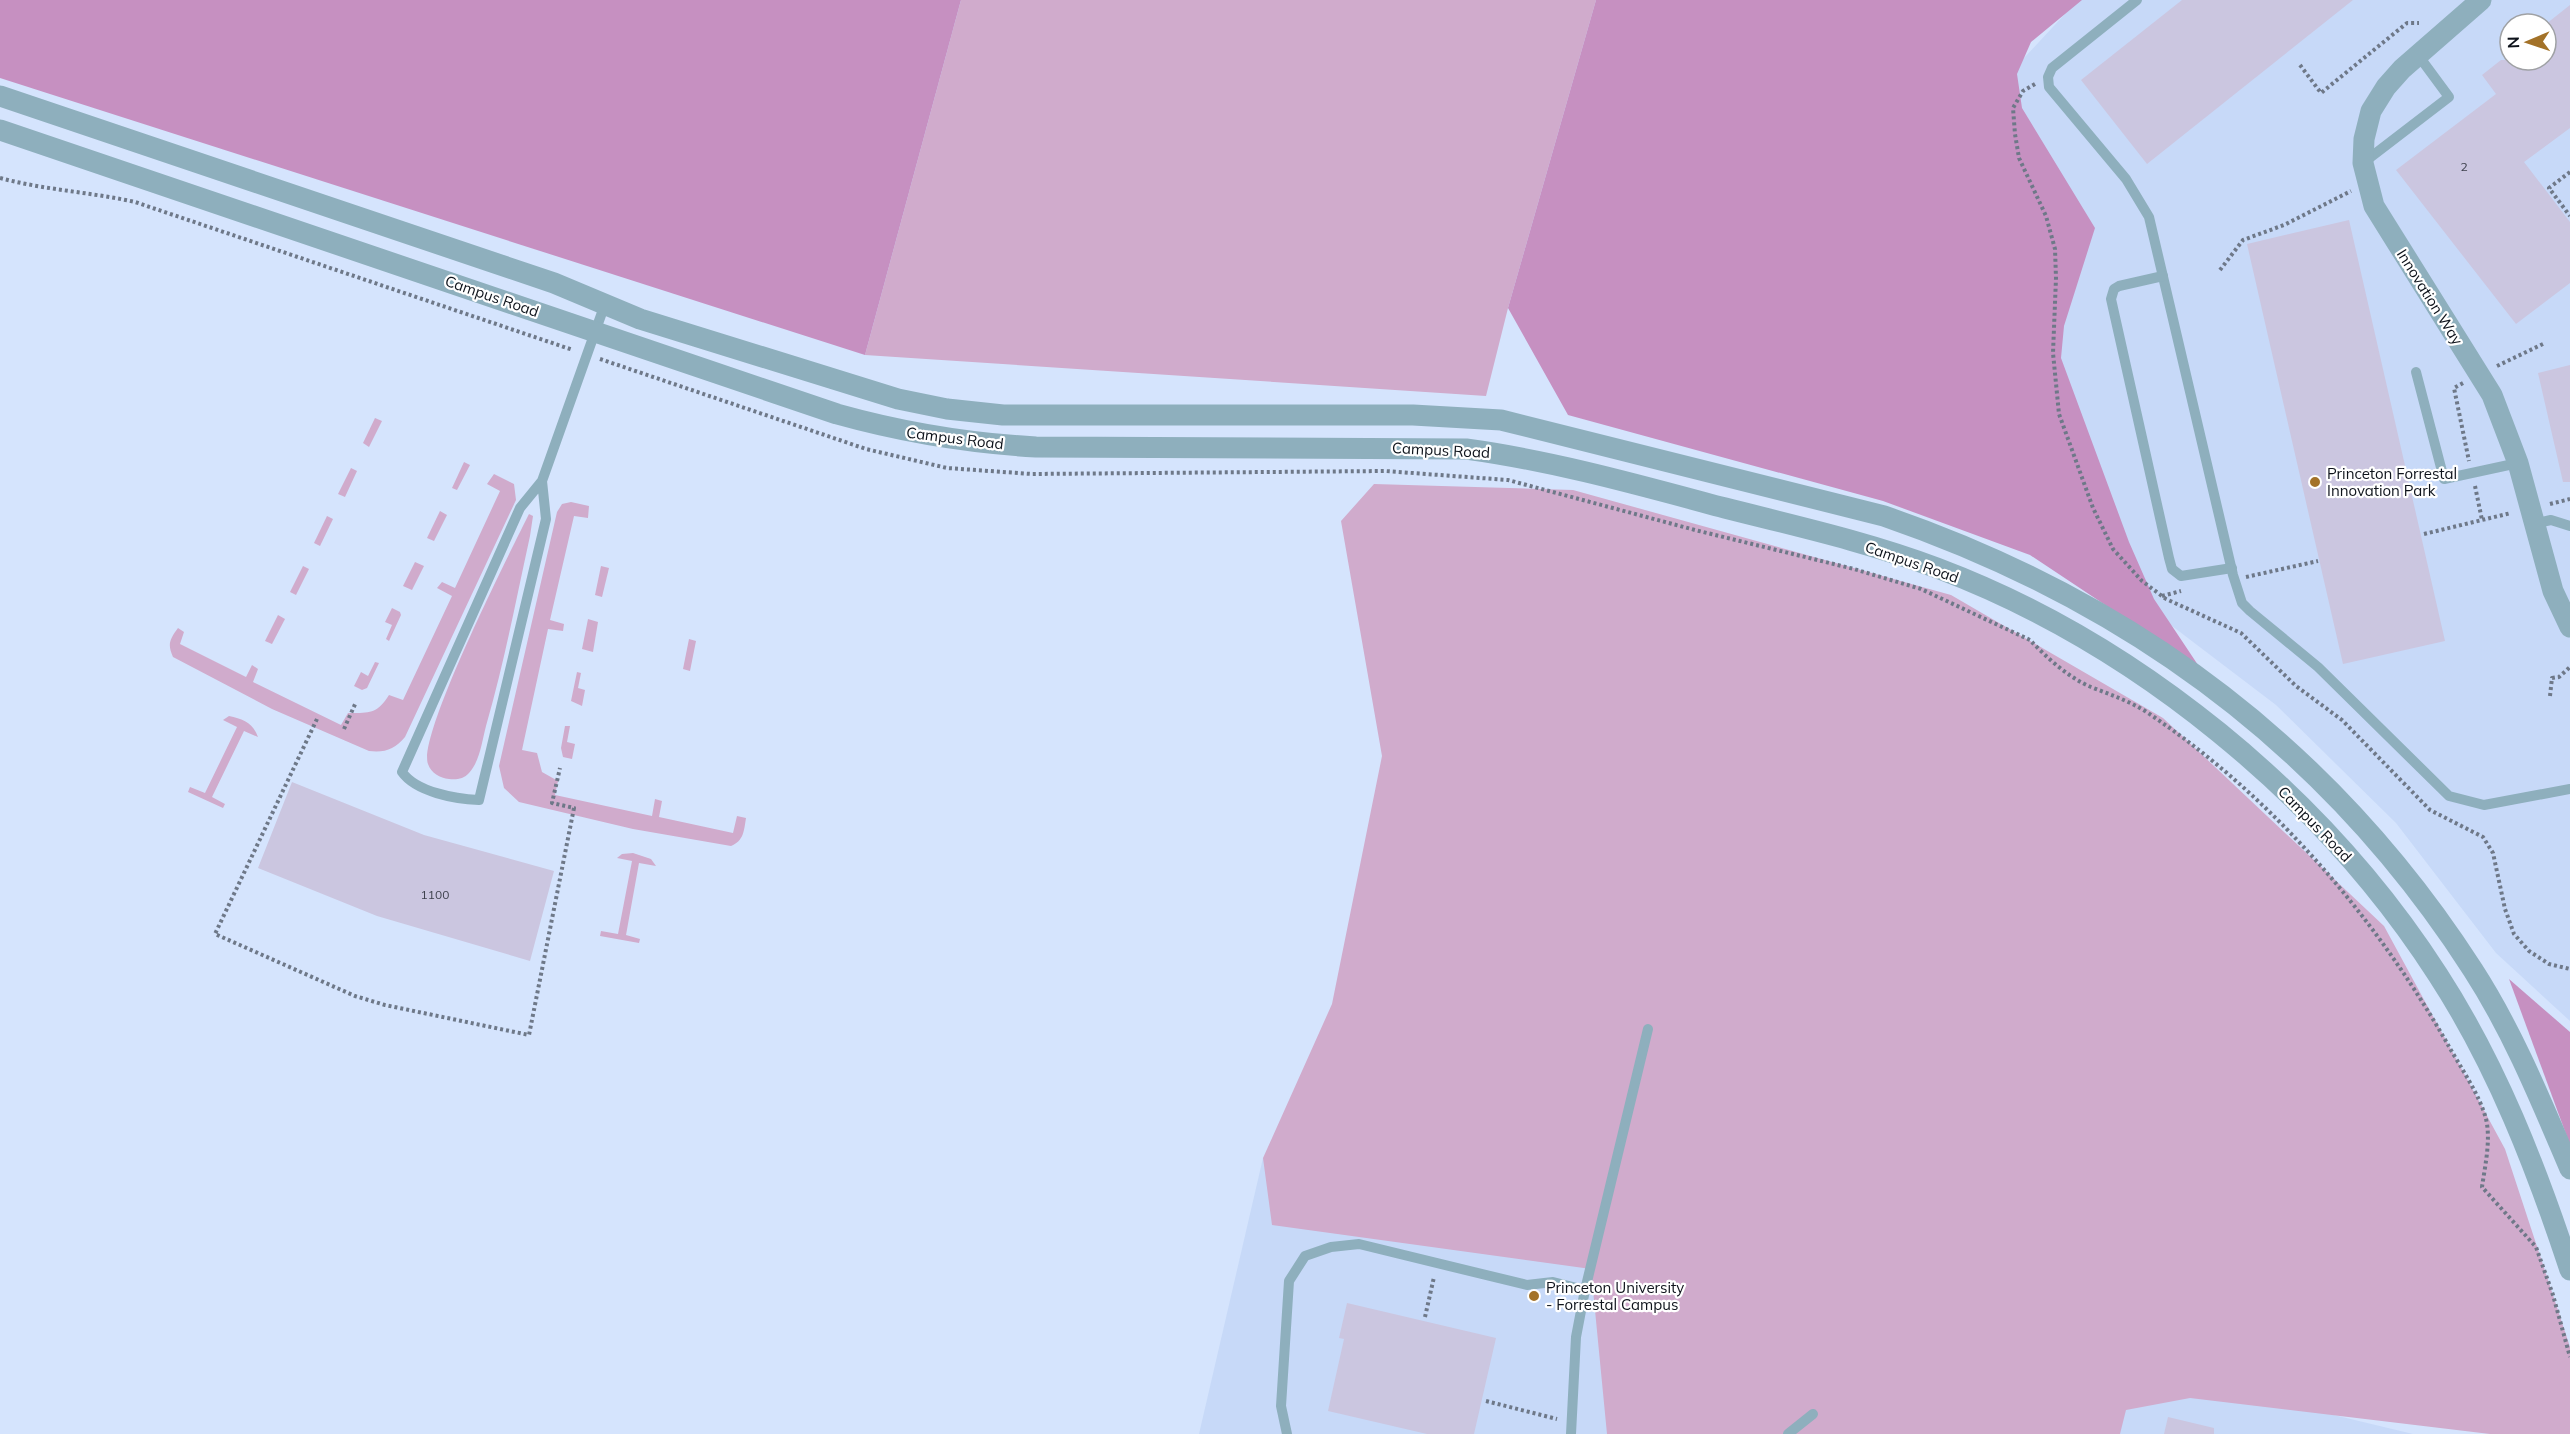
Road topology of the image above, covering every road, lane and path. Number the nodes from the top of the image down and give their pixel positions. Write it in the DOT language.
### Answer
graph roads {
  1 [pos="2137,0"];
  2 [pos="2481,0"];
  3 [pos="2419,23"];
  4 [pos="2418,55"];
  5 [pos="2300,65"];
  6 [pos="0,96"];
  7 [pos="0,130"];
  8 [pos="2362,163"];
  9 [pos="2570,172"];
  10 [pos="0,178"];
  11 [pos="2351,191"];
  12 [pos="2570,216"];
  13 [pos="2220,270"];
  14 [pos="2163,276"];
  15 [pos="605,304"];
  16 [pos="595,331"];
  17 [pos="586,355"];
  18 [pos="2416,372"];
  19 [pos="2518,463"];
  20 [pos="542,481"];
  21 [pos="2570,499"];
  22 [pos="2532,516"];
  23 [pos="2570,526"];
  24 [pos="2424,534"];
  25 [pos="2232,568"];
  26 [pos="2569,623"];
  27 [pos="2570,667"];
  28 [pos="2550,696"];
  29 [pos="356,702"];
  30 [pos="317,719"];
  31 [pos="344,729"];
  32 [pos="560,768"];
  33 [pos="2570,789"];
  34 [pos="1648,1029"];
  35 [pos="2570,1169"];
  36 [pos="1438,1263"];
  37 [pos="2570,1270"];
  38 [pos="1585,1290"];
  39 [pos="1425,1317"];
  40 [pos="2570,1357"];
  41 [pos="1486,1401"];
  42 [pos="1813,1414"];
  43 [pos="1572,1422"];
  44 [pos="1287,1434"];
  45 [pos="1571,1434"];
  46 [pos="1788,1434"];
  1 -- 14 [label="lane"];
  2 -- 4 [label="street, Innovation Way"];
  3 -- 5 [label="path"];
  4 -- 8 [label="street, Innovation Way"];
  4 -- 8 [label="lane"];
  6 -- 15 [label="street, Campus Road"];
  7 -- 16 [label="street, Campus Road"];
  8 -- 19 [label="street, Innovation Way"];
  9 -- 12 [label="path"];
  10 -- 17 [label="path"];
  11 -- 13 [label="path"];
  14 -- 25 [label="lane"];
  14 -- 25 [label="lane"];
  15 -- 16 [label="lane"];
  15 -- 35 [label="street, Campus Road"];
  16 -- 17 [label="lane"];
  16 -- 37 [label="street, Campus Road"];
  17 -- 20 [label="lane"];
  17 -- 40 [label="path"];
  18 -- 19 [label="lane"];
  19 -- 22 [label="street, Innovation Way"];
  20 -- 20 [label="lane"];
  21 -- 22 [label="path"];
  22 -- 23 [label="lane"];
  22 -- 24 [label="path"];
  22 -- 26 [label="street, Innovation Way"];
  25 -- 33 [label="lane"];
  27 -- 28 [label="path"];
  29 -- 31 [label="path"];
  30 -- 32 [label="path"];
  34 -- 38 [label="lane"];
  36 -- 38 [label="lane"];
  36 -- 39 [label="path"];
  36 -- 44 [label="lane"];
  38 -- 43 [label="lane"];
  41 -- 43 [label="path"];
  42 -- 46 [label="lane"];
  43 -- 45 [label="lane"];
}
